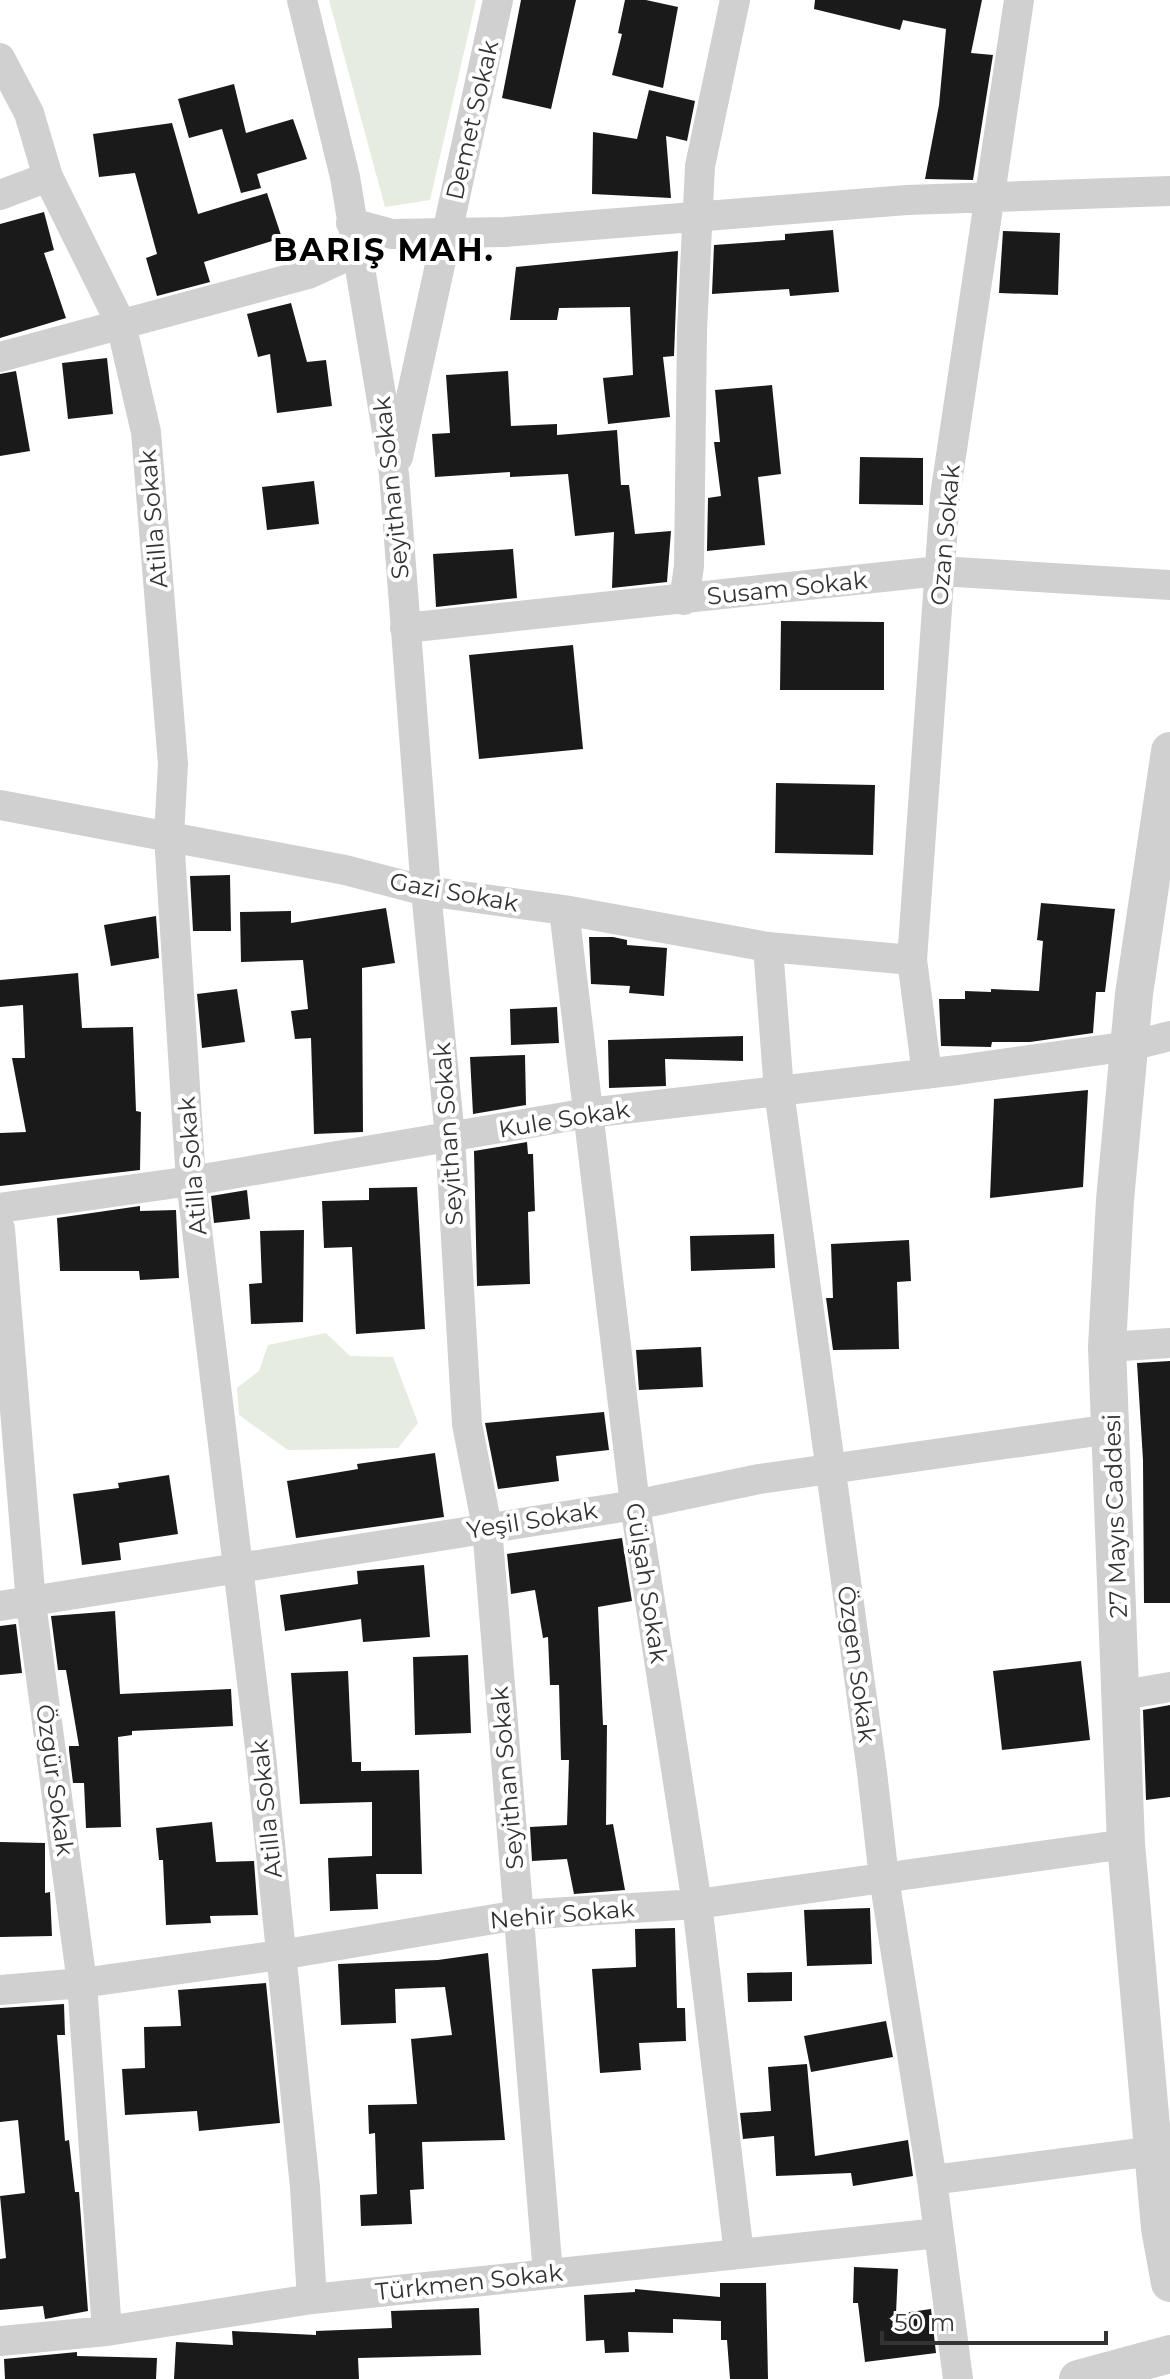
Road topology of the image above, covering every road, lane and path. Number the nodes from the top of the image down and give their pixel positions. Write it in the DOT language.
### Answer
graph roads {
  1 [pos="302,0"];
  2 [pos="498,0"];
  3 [pos="735,0"];
  4 [pos="1019,0"];
  5 [pos="0,58"];
  6 [pos="48,177"];
  7 [pos="1170,191"];
  8 [pos="0,195"];
  9 [pos="992,199"];
  10 [pos="696,220"];
  11 [pos="446,234"];
  12 [pos="354,237"];
  13 [pos="121,324"];
  14 [pos="0,357"];
  15 [pos="394,474"];
  16 [pos="939,571"];
  17 [pos="1170,585"];
  18 [pos="684,600"];
  19 [pos="405,628"];
  20 [pos="1168,770"];
  21 [pos="0,805"];
  22 [pos="169,836"];
  23 [pos="426,891"];
  24 [pos="564,910"];
  25 [pos="768,947"];
  26 [pos="912,960"];
  27 [pos="1170,1036"];
  28 [pos="1130,1046"];
  29 [pos="927,1074"];
  30 [pos="779,1091"];
  31 [pos="588,1113"];
  32 [pos="450,1137"];
  33 [pos="191,1181"];
  34 [pos="0,1208"];
  35 [pos="0,1229"];
  36 [pos="1170,1343"];
  37 [pos="1107,1347"];
  38 [pos="1111,1429"];
  39 [pos="830,1469"];
  40 [pos="635,1505"];
  41 [pos="487,1527"];
  42 [pos="238,1566"];
  43 [pos="31,1603"];
  44 [pos="0,1606"];
  45 [pos="1170,1687"];
  46 [pos="1122,1695"];
  47 [pos="1126,1844"];
  48 [pos="884,1878"];
  49 [pos="697,1904"];
  50 [pos="518,1915"];
  51 [pos="280,1955"];
  52 [pos="82,1983"];
  53 [pos="0,1990"];
  54 [pos="1154,2151"];
  55 [pos="932,2180"];
  56 [pos="939,2233"];
  57 [pos="739,2254"];
  58 [pos="548,2274"];
  59 [pos="1170,2283"];
  60 [pos="312,2299"];
  61 [pos="107,2331"];
  62 [pos="0,2341"];
  63 [pos="1170,2354"];
  64 [pos="958,2379"];
  65 [pos="1078,2379"];
  1 -- 12 [label="street, Seyithan Sokak"];
  2 -- 11 [label="street, Demet Sokak"];
  3 -- 10 [label="street"];
  4 -- 9 [label="street, Ozan Sokak"];
  5 -- 6 [label="street, Atilla Sokak"];
  6 -- 8 [label="street"];
  6 -- 13 [label="street, Atilla Sokak"];
  7 -- 9 [label="street"];
  9 -- 10 [label="street"];
  9 -- 16 [label="street, Ozan Sokak"];
  10 -- 11 [label="street"];
  10 -- 18 [label="street"];
  11 -- 12 [label="street"];
  11 -- 15 [label="street, Demet Sokak"];
  12 -- 13 [label="street"];
  12 -- 15 [label="street, Seyithan Sokak"];
  13 -- 14 [label="street"];
  13 -- 22 [label="street, Atilla Sokak"];
  15 -- 19 [label="street, Seyithan Sokak"];
  16 -- 17 [label="street, Susam Sokak"];
  16 -- 18 [label="street, Susam Sokak"];
  16 -- 26 [label="street, Ozan Sokak"];
  18 -- 19 [label="street, Susam Sokak"];
  19 -- 23 [label="street, Seyithan Sokak"];
  20 -- 28 [label="street, 27 Mayıs Caddesi"];
  21 -- 22 [label="street, Gazi Sokak"];
  22 -- 23 [label="street, Gazi Sokak"];
  22 -- 33 [label="street, Atilla Sokak"];
  23 -- 24 [label="street, Gazi Sokak"];
  23 -- 32 [label="street, Seyithan Sokak"];
  24 -- 25 [label="street, Gazi Sokak"];
  24 -- 31 [label="street, Gülşah Sokak"];
  25 -- 26 [label="street, Gazi Sokak"];
  25 -- 30 [label="street, Özgen Sokak"];
  26 -- 29 [label="street, Ozan Sokak"];
  27 -- 28 [label="street, Kule Sokak"];
  28 -- 29 [label="street, Kule Sokak"];
  28 -- 37 [label="street, 27 Mayıs Caddesi"];
  29 -- 30 [label="street, Kule Sokak"];
  30 -- 31 [label="street, Kule Sokak"];
  30 -- 39 [label="street, Özgen Sokak"];
  31 -- 32 [label="street, Kule Sokak"];
  31 -- 40 [label="street, Gülşah Sokak"];
  32 -- 33 [label="street, Kule Sokak"];
  32 -- 41 [label="street, Seyithan Sokak"];
  33 -- 34 [label="street, Kule Sokak"];
  33 -- 42 [label="street, Atilla Sokak"];
  35 -- 43 [label="street, Özgür Sokak"];
  36 -- 37 [label="street"];
  37 -- 38 [label="street, 27 Mayıs Caddesi"];
  38 -- 39 [label="street, Yeşil Sokak"];
  38 -- 46 [label="street, 27 Mayıs Caddesi"];
  39 -- 40 [label="street, Yeşil Sokak"];
  39 -- 48 [label="street, Özgen Sokak"];
  40 -- 41 [label="street, Yeşil Sokak"];
  40 -- 49 [label="street, Gülşah Sokak"];
  41 -- 42 [label="street, Yeşil Sokak"];
  41 -- 50 [label="street, Seyithan Sokak"];
  42 -- 43 [label="street, Yeşil Sokak"];
  42 -- 51 [label="street, Atilla Sokak"];
  43 -- 44 [label="street, Yeşil Sokak"];
  43 -- 52 [label="street, Özgür Sokak"];
  45 -- 46 [label="street"];
  46 -- 47 [label="street, 27 Mayıs Caddesi"];
  47 -- 48 [label="street, Nehir Sokak"];
  47 -- 54 [label="street, 27 Mayıs Caddesi"];
  48 -- 49 [label="street, Nehir Sokak"];
  48 -- 55 [label="street, Özgen Sokak"];
  49 -- 50 [label="street, Nehir Sokak"];
  49 -- 57 [label="street, Gülşah Sokak"];
  50 -- 51 [label="street, Nehir Sokak"];
  50 -- 58 [label="street, Seyithan Sokak"];
  51 -- 52 [label="street, Nehir Sokak"];
  51 -- 60 [label="street, Atilla Sokak"];
  52 -- 53 [label="street, Nehir Sokak"];
  52 -- 61 [label="street, Özgür Sokak"];
  54 -- 55 [label="street"];
  54 -- 59 [label="street, 27 Mayıs Caddesi"];
  55 -- 56 [label="street, Özgen Sokak"];
  56 -- 57 [label="street, Türkmen Sokak"];
  56 -- 64 [label="street, Özgen Sokak"];
  57 -- 58 [label="street, Türkmen Sokak"];
  58 -- 60 [label="street, Türkmen Sokak"];
  60 -- 61 [label="street, Türkmen Sokak"];
  61 -- 62 [label="street, Türkmen Sokak"];
  63 -- 65 [label="street"];
}
